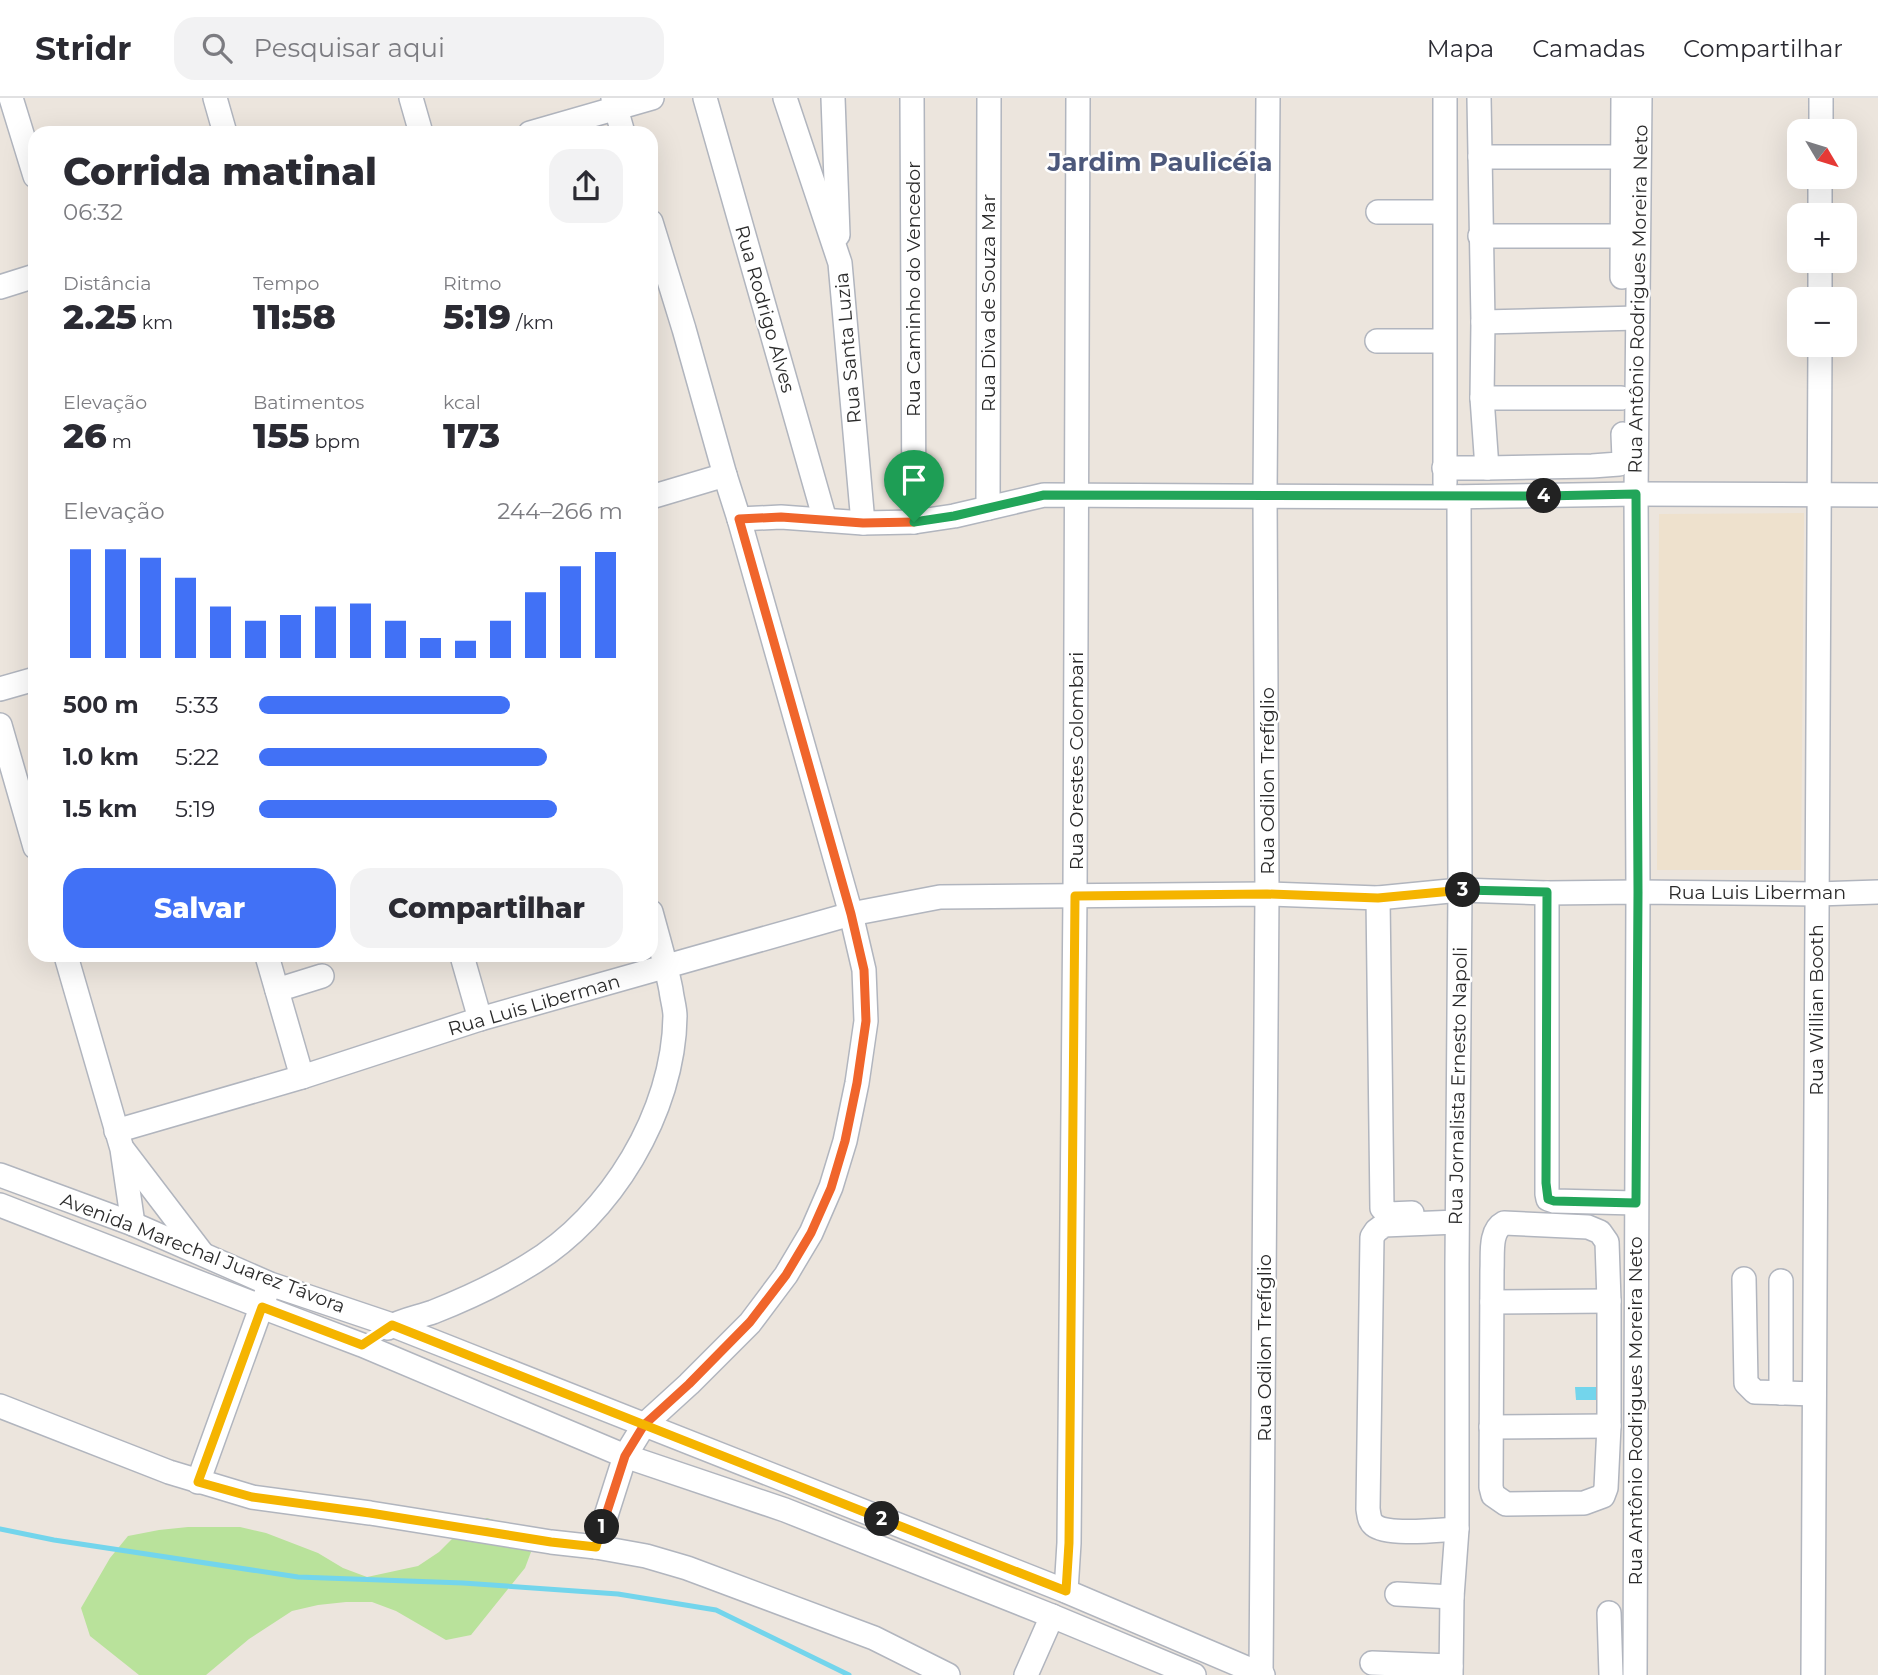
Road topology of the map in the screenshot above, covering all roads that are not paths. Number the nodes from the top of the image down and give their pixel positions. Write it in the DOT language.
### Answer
graph roads {
  1 [pos="11,98"];
  2 [pos="215,98"];
  3 [pos="411,98"];
  4 [pos="652,98"];
  5 [pos="705,98"];
  6 [pos="785,98"];
  7 [pos="833,98"];
  8 [pos="912,98"];
  9 [pos="989,98"];
  10 [pos="1078,98"];
  11 [pos="1268,98"];
  12 [pos="1445,98"];
  13 [pos="1479,98"];
  14 [pos="1623,98"];
  15 [pos="1640,98"];
  16 [pos="1821,98"];
  17 [pos="614,103"];
  18 [pos="1821,119"];
  19 [pos="223,126"];
  20 [pos="419,126"];
  21 [pos="550,126"];
  22 [pos="621,126"];
  23 [pos="28,153"];
  24 [pos="1480,157"];
  25 [pos="1622,157"];
  26 [pos="1378,212"];
  27 [pos="1444,212"];
  28 [pos="1480,236"];
  29 [pos="1622,236"];
  30 [pos="658,245"];
  31 [pos="840,263"];
  32 [pos="28,278"];
  33 [pos="0,287"];
  34 [pos="1630,318"];
  35 [pos="1483,323"];
  36 [pos="1377,341"];
  37 [pos="1444,341"];
  38 [pos="1819,357"];
  39 [pos="1482,398"];
  40 [pos="1621,398"];
  41 [pos="1444,468"];
  42 [pos="1487,468"];
  43 [pos="725,475"];
  44 [pos="1636,494"];
  45 [pos="1819,494"];
  46 [pos="658,495"];
  47 [pos="1077,495"];
  48 [pos="1265,495"];
  49 [pos="1878,495"];
  50 [pos="1452,497"];
  51 [pos="988,508"];
  52 [pos="739,519"];
  53 [pos="825,520"];
  54 [pos="914,522"];
  55 [pos="863,523"];
  56 [pos="28,681"];
  57 [pos="0,689"];
  58 [pos="0,725"];
  59 [pos="28,823"];
  60 [pos="1460,890"];
  61 [pos="1547,892"];
  62 [pos="1638,892"];
  63 [pos="1878,892"];
  64 [pos="1267,894"];
  65 [pos="1817,894"];
  66 [pos="1075,896"];
  67 [pos="1378,898"];
  68 [pos="851,914"];
  69 [pos="658,936"];
  70 [pos="68,962"];
  71 [pos="269,962"];
  72 [pos="464,962"];
  73 [pos="667,967"];
  74 [pos="322,976"];
  75 [pos="277,990"];
  76 [pos="480,1019"];
  77 [pos="302,1077"];
  78 [pos="119,1140"];
  79 [pos="0,1175"];
  80 [pos="1636,1203"];
  81 [pos="0,1205"];
  82 [pos="1457,1216"];
  83 [pos="132,1224"];
  84 [pos="202,1254"];
  85 [pos="1744,1279"];
  86 [pos="1781,1281"];
  87 [pos="270,1284"];
  88 [pos="1609,1301"];
  89 [pos="1492,1302"];
  90 [pos="262,1307"];
  91 [pos="392,1325"];
  92 [pos="362,1345"];
  93 [pos="1635,1360"];
  94 [pos="1609,1361"];
  95 [pos="1781,1393"];
  96 [pos="1814,1394"];
  97 [pos="0,1406"];
  98 [pos="644,1425"];
  99 [pos="1608,1426"];
  100 [pos="1491,1427"];
  101 [pos="625,1456"];
  102 [pos="198,1482"];
  103 [pos="1457,1529"];
  104 [pos="596,1547"];
  105 [pos="1066,1591"];
  106 [pos="1397,1594"];
  107 [pos="1452,1597"];
  108 [pos="1609,1613"];
  109 [pos="1052,1616"];
  110 [pos="1372,1663"];
  111 [pos="1451,1670"];
  112 [pos="1262,1674"];
  113 [pos="948,1675"];
  114 [pos="1026,1675"];
  115 [pos="1194,1675"];
  116 [pos="1611,1675"];
  117 [pos="1635,1675"];
  118 [pos="1813,1675"];
  1 -- 23 [label="street"];
  2 -- 19 [label="street"];
  3 -- 20 [label="street"];
  4 -- 17 [label="street"];
  5 -- 53 [label="street, Rua Rodrigo Alves"];
  6 -- 31 [label="street, Rua Santa Luzia"];
  7 -- 31 [label="street"];
  8 -- 54 [label="street, Rua Caminho do Vencedor"];
  9 -- 51 [label="street, Rua Diva de Souza Mar"];
  10 -- 47 [label="street, Rua Orestes Colombari"];
  11 -- 48 [label="street, Rua Odilon Trefíglio"];
  12 -- 27 [label="street, Rua Jornalista Ernesto Napoli"];
  13 -- 24 [label="street"];
  14 -- 25 [label="street"];
  15 -- 34 [label="street, Rua Antônio Rodrigues Moreira Neto"];
  16 -- 18 [label="street"];
  17 -- 21 [label="street"];
  17 -- 22 [label="street"];
  24 -- 25 [label="street"];
  24 -- 28 [label="street"];
  25 -- 29 [label="street"];
  26 -- 27 [label="street"];
  27 -- 37 [label="street, Rua Jornalista Ernesto Napoli"];
  28 -- 29 [label="street"];
  28 -- 35 [label="street"];
  29 -- 34 [label="street"];
  30 -- 43 [label="street"];
  31 -- 55 [label="street, Rua Santa Luzia"];
  32 -- 33 [label="street"];
  34 -- 35 [label="street"];
  34 -- 40 [label="street"];
  34 -- 44 [label="street, Rua Antônio Rodrigues Moreira Neto"];
  35 -- 39 [label="street"];
  36 -- 37 [label="street"];
  37 -- 41 [label="street, Rua Jornalista Ernesto Napoli"];
  38 -- 45 [label="street, Rua Willian Booth"];
  39 -- 40 [label="street"];
  39 -- 42 [label="street"];
  40 -- 42 [label="street"];
  41 -- 42 [label="street"];
  41 -- 50 [label="street, Rua Jornalista Ernesto Napoli"];
  43 -- 46 [label="street"];
  43 -- 52 [label="street"];
  44 -- 45 [label="street"];
  44 -- 50 [label="street"];
  44 -- 62 [label="street, Rua Antônio Rodrigues Moreira Neto"];
  45 -- 49 [label="street"];
  45 -- 65 [label="street, Rua Willian Booth"];
  47 -- 48 [label="street"];
  47 -- 51 [label="street"];
  47 -- 66 [label="street, Rua Orestes Colombari"];
  48 -- 50 [label="street"];
  48 -- 64 [label="street, Rua Odilon Trefíglio"];
  50 -- 60 [label="street, Rua Jornalista Ernesto Napoli"];
  51 -- 54 [label="street"];
  52 -- 53 [label="street"];
  52 -- 68 [label="street"];
  53 -- 55 [label="street"];
  54 -- 55 [label="street"];
  56 -- 57 [label="street"];
  58 -- 59 [label="street"];
  60 -- 61 [label="street, Rua Luis Liberman"];
  60 -- 67 [label="street, Rua Luis Liberman"];
  60 -- 82 [label="street, Rua Jornalista Ernesto Napoli"];
  61 -- 62 [label="street, Rua Luis Liberman"];
  61 -- 80 [label="street"];
  62 -- 65 [label="street, Rua Luis Liberman"];
  62 -- 80 [label="street, Rua Antônio Rodrigues Moreira Neto"];
  63 -- 65 [label="street, Rua Luis Liberman"];
  64 -- 66 [label="street, Rua Luis Liberman"];
  64 -- 67 [label="street, Rua Luis Liberman"];
  64 -- 112 [label="street, Rua Odilon Trefíglio"];
  65 -- 96 [label="street, Rua Willian Booth"];
  66 -- 68 [label="street, Rua Luis Liberman"];
  66 -- 105 [label="street, Rua Orestes Colombari"];
  67 -- 82 [label="street"];
  68 -- 73 [label="street, Rua Luis Liberman"];
  68 -- 98 [label="street"];
  69 -- 73 [label="street"];
  70 -- 78 [label="street"];
  71 -- 75 [label="street"];
  72 -- 76 [label="street"];
  73 -- 76 [label="street, Rua Luis Liberman"];
  73 -- 91 [label="street"];
  74 -- 75 [label="street"];
  75 -- 77 [label="street"];
  76 -- 77 [label="street, Rua Luis Liberman"];
  77 -- 78 [label="street, Rua Luis Liberman"];
  78 -- 83 [label="street"];
  78 -- 84 [label="street"];
  79 -- 83 [label="street, Avenida Marechal Juarez Távora"];
  80 -- 93 [label="street, Rua Antônio Rodrigues Moreira Neto"];
  81 -- 90 [label="street, Avenida Marechal Juarez Távora"];
  82 -- 103 [label="street, Rua Jornalista Ernesto Napoli"];
  82 -- 103 [label="street"];
  83 -- 84 [label="street, Avenida Marechal Juarez Távora"];
  84 -- 87 [label="street, Avenida Marechal Juarez Távora"];
  85 -- 95 [label="street"];
  86 -- 95 [label="street"];
  87 -- 90 [label="street"];
  87 -- 91 [label="street, Avenida Marechal Juarez Távora"];
  88 -- 89 [label="street"];
  88 -- 89 [label="street"];
  88 -- 94 [label="street"];
  89 -- 100 [label="street"];
  90 -- 92 [label="street, Avenida Marechal Juarez Távora"];
  90 -- 102 [label="street"];
  91 -- 92 [label="street"];
  91 -- 98 [label="street, Avenida Marechal Juarez Távora"];
  92 -- 101 [label="street, Avenida Marechal Juarez Távora"];
  93 -- 94 [label="street"];
  93 -- 117 [label="street, Rua Antônio Rodrigues Moreira Neto"];
  94 -- 99 [label="street"];
  95 -- 96 [label="street"];
  96 -- 118 [label="street, Rua Willian Booth"];
  97 -- 102 [label="street"];
  98 -- 101 [label="street"];
  98 -- 105 [label="street, Avenida Marechal Juarez Távora"];
  99 -- 100 [label="street"];
  99 -- 100 [label="street"];
  101 -- 104 [label="street"];
  101 -- 109 [label="street, Avenida Marechal Juarez Távora"];
  102 -- 104 [label="street"];
  103 -- 107 [label="street, Rua Jornalista Ernesto Napoli"];
  104 -- 113 [label="street"];
  105 -- 112 [label="street, Avenida Marechal Juarez Távora"];
  106 -- 107 [label="street"];
  107 -- 111 [label="street, Rua Jornalista Ernesto Napoli"];
  108 -- 116 [label="street"];
  109 -- 114 [label="street"];
  109 -- 115 [label="street, Avenida Marechal Juarez Távora"];
  110 -- 111 [label="street"];
}
